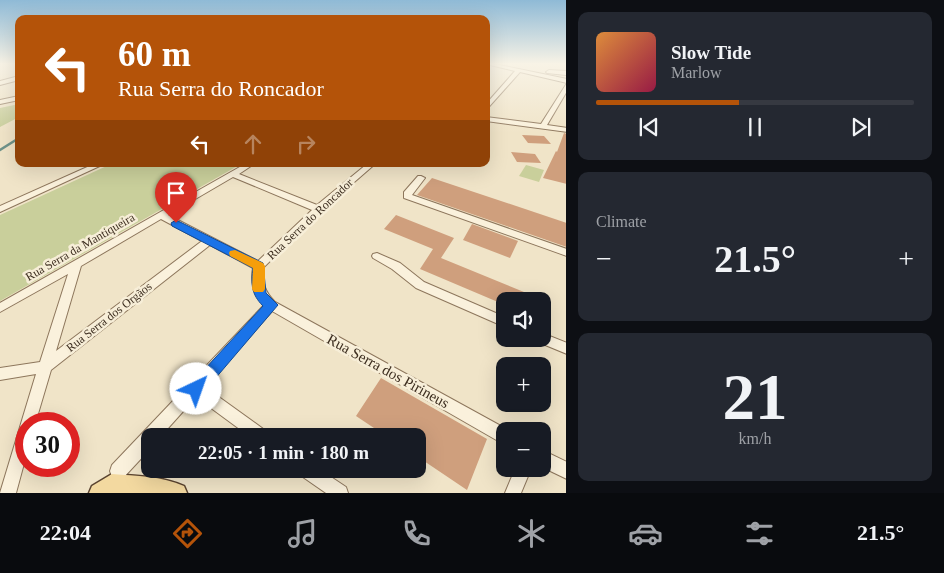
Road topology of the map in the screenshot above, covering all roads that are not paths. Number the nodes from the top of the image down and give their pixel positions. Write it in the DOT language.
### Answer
graph roads {
  1 [pos="501,87"];
  2 [pos="564,87"];
  3 [pos="15,99"];
  4 [pos="490,101"];
  5 [pos="0,102"];
  6 [pos="490,120"];
  7 [pos="543,127"];
  8 [pos="566,130"];
  9 [pos="93,167"];
  10 [pos="245,167"];
  11 [pos="367,167"];
  12 [pos="233,174"];
  13 [pos="421,178"];
  14 [pos="0,209"];
  15 [pos="318,209"];
  16 [pos="160,215"];
  17 [pos="209,240"];
  18 [pos="566,254"];
  19 [pos="377,256"];
  20 [pos="76,264"];
  21 [pos="259,266"];
  22 [pos="271,305"];
  23 [pos="0,308"];
  24 [pos="496,318"];
  25 [pos="551,342"];
  26 [pos="566,349"];
  27 [pos="45,367"];
  28 [pos="0,374"];
  29 [pos="196,389"];
  30 [pos="32,412"];
  31 [pos="159,428"];
  32 [pos="250,428"];
  33 [pos="496,432"];
  34 [pos="141,447"];
  35 [pos="551,463"];
  36 [pos="15,468"];
  37 [pos="118,471"];
  38 [pos="566,471"];
  39 [pos="520,477"];
  40 [pos="319,478"];
  41 [pos="8,493"];
  42 [pos="99,493"];
  43 [pos="177,493"];
  44 [pos="340,493"];
  45 [pos="513,493"];
  1 -- 4 [label="street"];
  2 -- 7 [label="street"];
  3 -- 5 [label="street"];
  6 -- 7 [label="street"];
  7 -- 8 [label="street"];
  9 -- 14 [label="street"];
  10 -- 12 [label="street, Rua Serra da Mantiqueira"];
  11 -- 15 [label="street, Rua Serra do Roncador"];
  12 -- 15 [label="street"];
  12 -- 16 [label="street, Rua Serra da Mantiqueira"];
  13 -- 18 [label="street"];
  15 -- 21 [label="street, Rua Serra do Roncador"];
  16 -- 17 [label="street"];
  16 -- 20 [label="street, Rua Serra da Mantiqueira"];
  17 -- 21 [label="street"];
  17 -- 27 [label="street, Rua Serra dos Orgãos"];
  19 -- 24 [label="street"];
  20 -- 23 [label="street, Rua Serra da Mantiqueira"];
  20 -- 27 [label="street"];
  21 -- 22 [label="street, Rua Serra do Roncador"];
  22 -- 29 [label="street"];
  22 -- 33 [label="street, Rua Serra dos Pirineus"];
  25 -- 26 [label="street"];
  27 -- 28 [label="street, Rua Serra dos Orgãos"];
  27 -- 30 [label="street"];
  29 -- 31 [label="street"];
  29 -- 32 [label="street"];
  34 -- 37 [label="street"];
  35 -- 38 [label="street"];
  36 -- 41 [label="street"];
  39 -- 45 [label="street"];
  40 -- 44 [label="street"];
  42 -- 43 [label="main road"];
}
